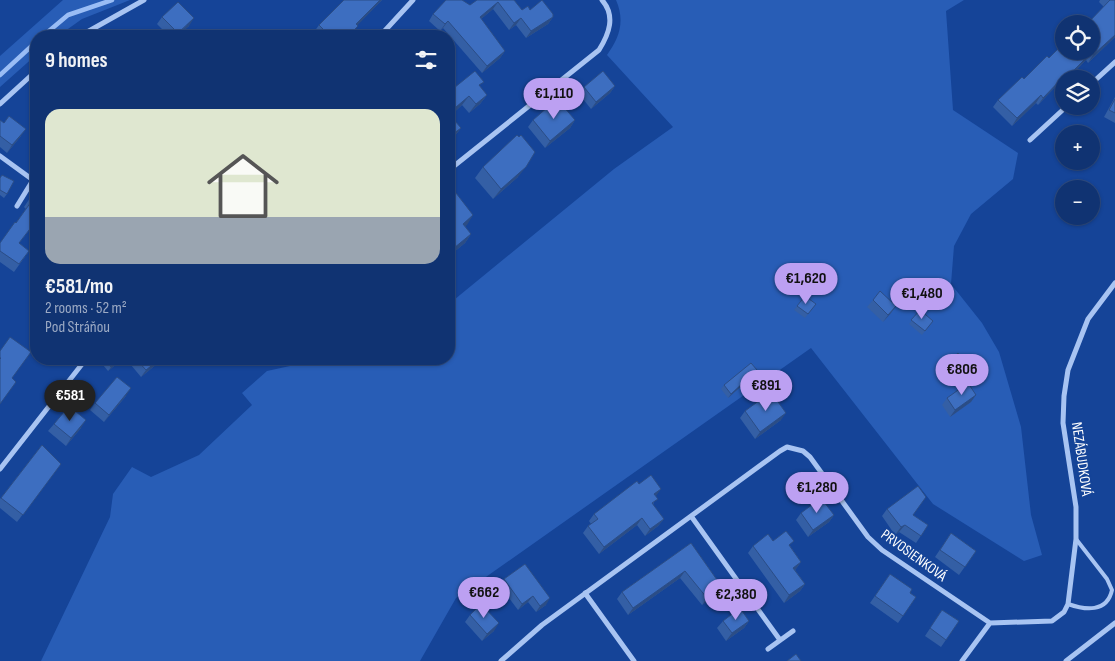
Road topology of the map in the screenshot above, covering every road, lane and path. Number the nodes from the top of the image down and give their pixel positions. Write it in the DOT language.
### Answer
graph roads {
  1 [pos="144,0"];
  2 [pos="413,0"];
  3 [pos="602,0"];
  4 [pos="91,30"];
  5 [pos="386,30"];
  6 [pos="1115,62"];
  7 [pos="30,76"];
  8 [pos="1100,76"];
  9 [pos="0,104"];
  10 [pos="1057,115"];
  11 [pos="1030,140"];
  12 [pos="0,156"];
  13 [pos="455,165"];
  14 [pos="30,175"];
  15 [pos="30,186"];
  16 [pos="17,206"];
  17 [pos="1115,283"];
  18 [pos="81,365"];
  19 [pos="0,469"];
  20 [pos="691,516"];
  21 [pos="1076,540"];
  22 [pos="585,594"];
  23 [pos="1113,595"];
  24 [pos="1068,604"];
  25 [pos="990,623"];
  26 [pos="1115,623"];
  27 [pos="793,631"];
  28 [pos="780,640"];
  29 [pos="768,649"];
  30 [pos="501,661"];
  31 [pos="634,661"];
  32 [pos="962,661"];
  33 [pos="1066,661"];
  1 -- 4 [label="street"];
  2 -- 5 [label="street"];
  3 -- 13 [label="street"];
  6 -- 8 [label="street"];
  7 -- 9 [label="street"];
  10 -- 11 [label="street"];
  12 -- 14 [label="street"];
  15 -- 16 [label="street"];
  17 -- 21 [label="street, NEZÁBUDKOVÁ"];
  18 -- 19 [label="street"];
  20 -- 22 [label="street, PRVOSIENKOVÁ"];
  20 -- 25 [label="street, PRVOSIENKOVÁ"];
  20 -- 28 [label="street"];
  21 -- 23 [label="lane"];
  21 -- 24 [label="street, NEZÁBUDKOVÁ"];
  22 -- 30 [label="street, PRVOSIENKOVÁ"];
  22 -- 31 [label="street"];
  23 -- 24 [label="lane"];
  24 -- 25 [label="street"];
  25 -- 32 [label="street"];
  26 -- 33 [label="street"];
  27 -- 28 [label="street"];
  28 -- 29 [label="street"];
}
